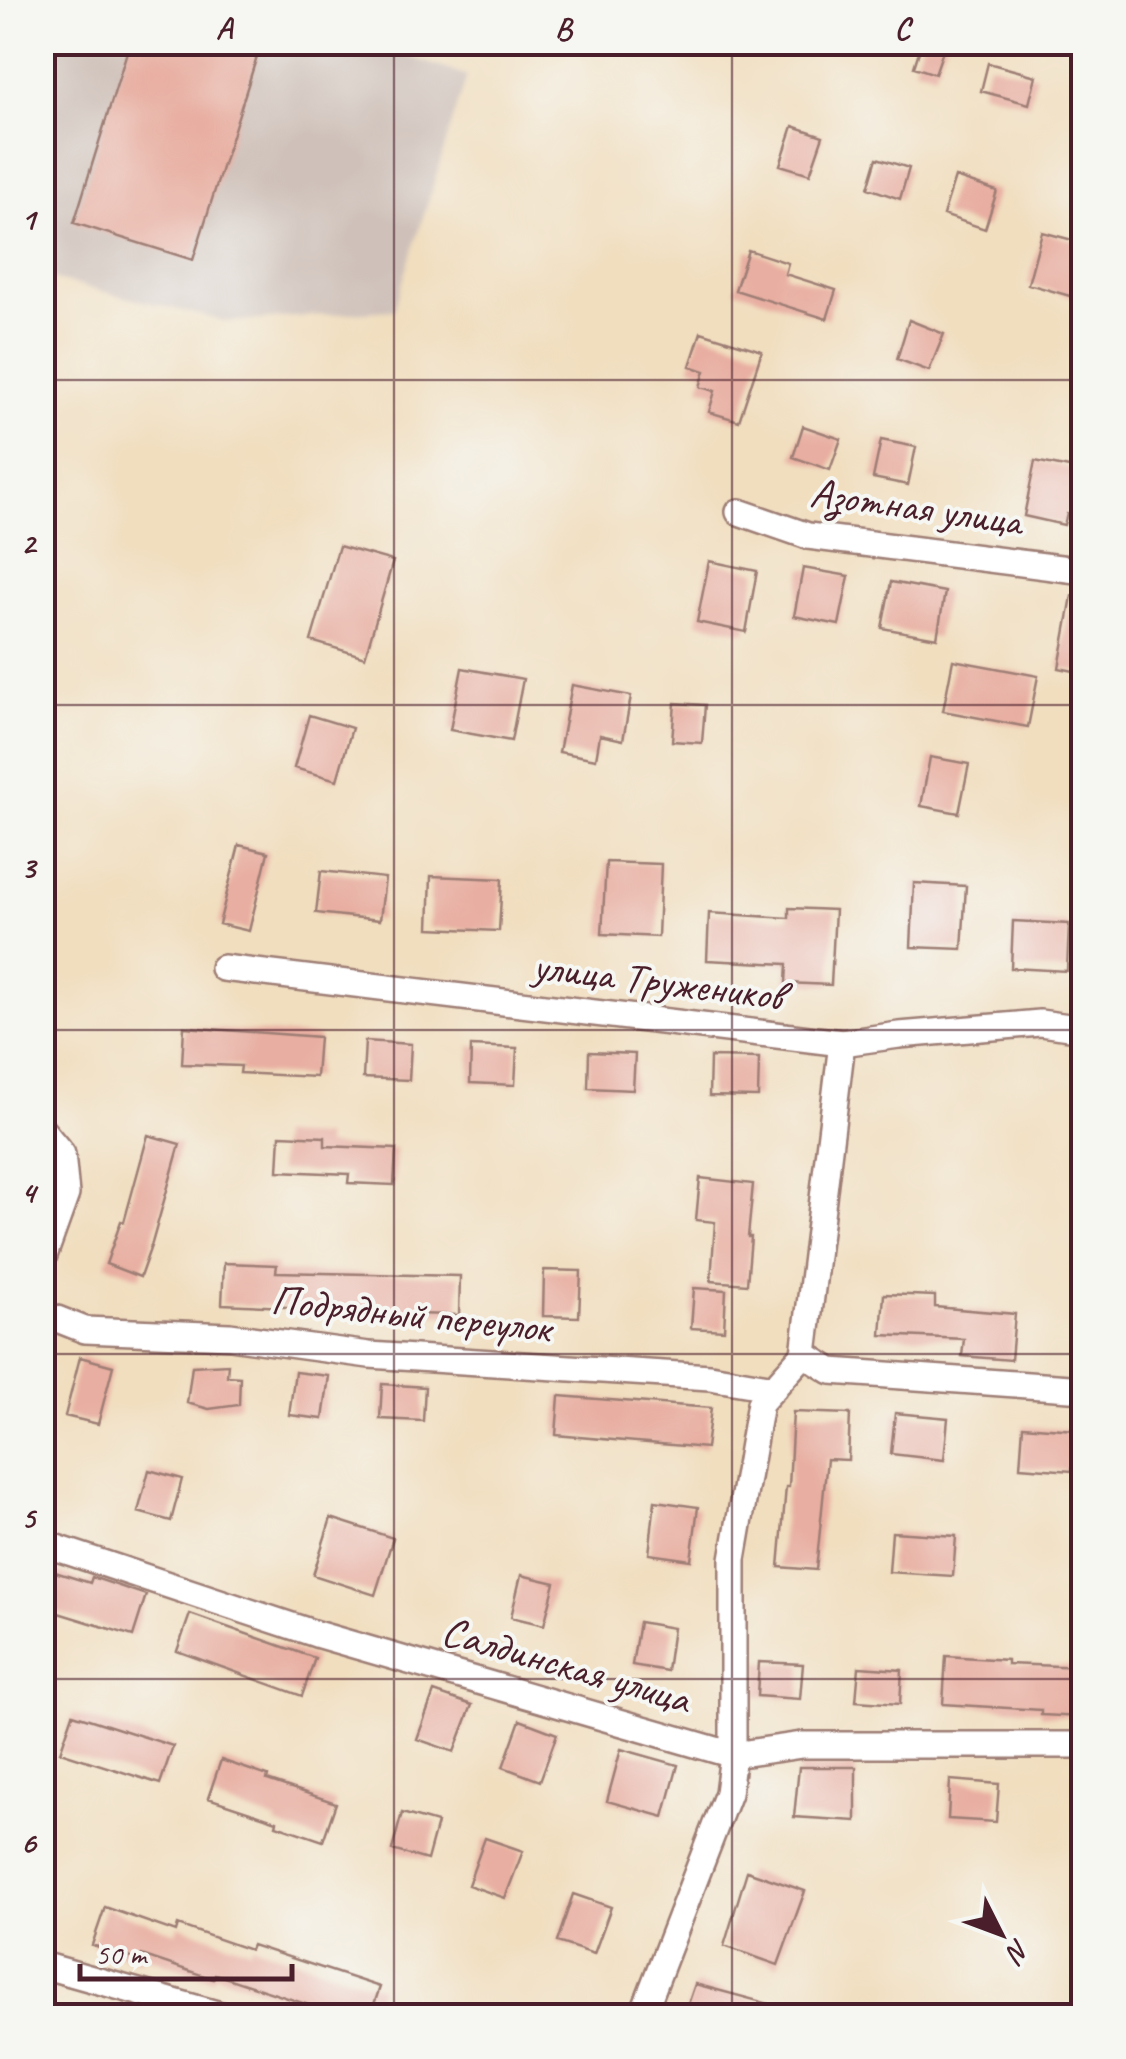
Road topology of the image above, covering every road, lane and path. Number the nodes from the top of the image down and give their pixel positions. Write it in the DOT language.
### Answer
graph roads {
  1 [pos="739,512"];
  2 [pos="1084,572"];
  3 [pos="223,968"];
  4 [pos="1084,1028"];
  5 [pos="842,1043"];
  6 [pos="42,1130"];
  7 [pos="42,1261"];
  8 [pos="42,1313"];
  9 [pos="804,1354"];
  10 [pos="774,1388"];
  11 [pos="1084,1389"];
  12 [pos="42,1543"];
  13 [pos="1084,1745"];
  14 [pos="733,1755"];
  15 [pos="42,1965"];
  16 [pos="224,2016"];
  17 [pos="642,2016"];
  1 -- 2 [label="street, Азотная улица"];
  3 -- 5 [label="street, улица Тружеников"];
  4 -- 5 [label="street, улица Тружеников"];
  5 -- 9 [label="street"];
  6 -- 7 [label="street"];
  8 -- 10 [label="street, Подрядный переулок"];
  9 -- 10 [label="street"];
  9 -- 11 [label="street"];
  10 -- 14 [label="street"];
  12 -- 14 [label="street, Салдинская улица"];
  13 -- 14 [label="street, Салдинская улица"];
  14 -- 17 [label="street"];
  15 -- 16 [label="street"];
}
